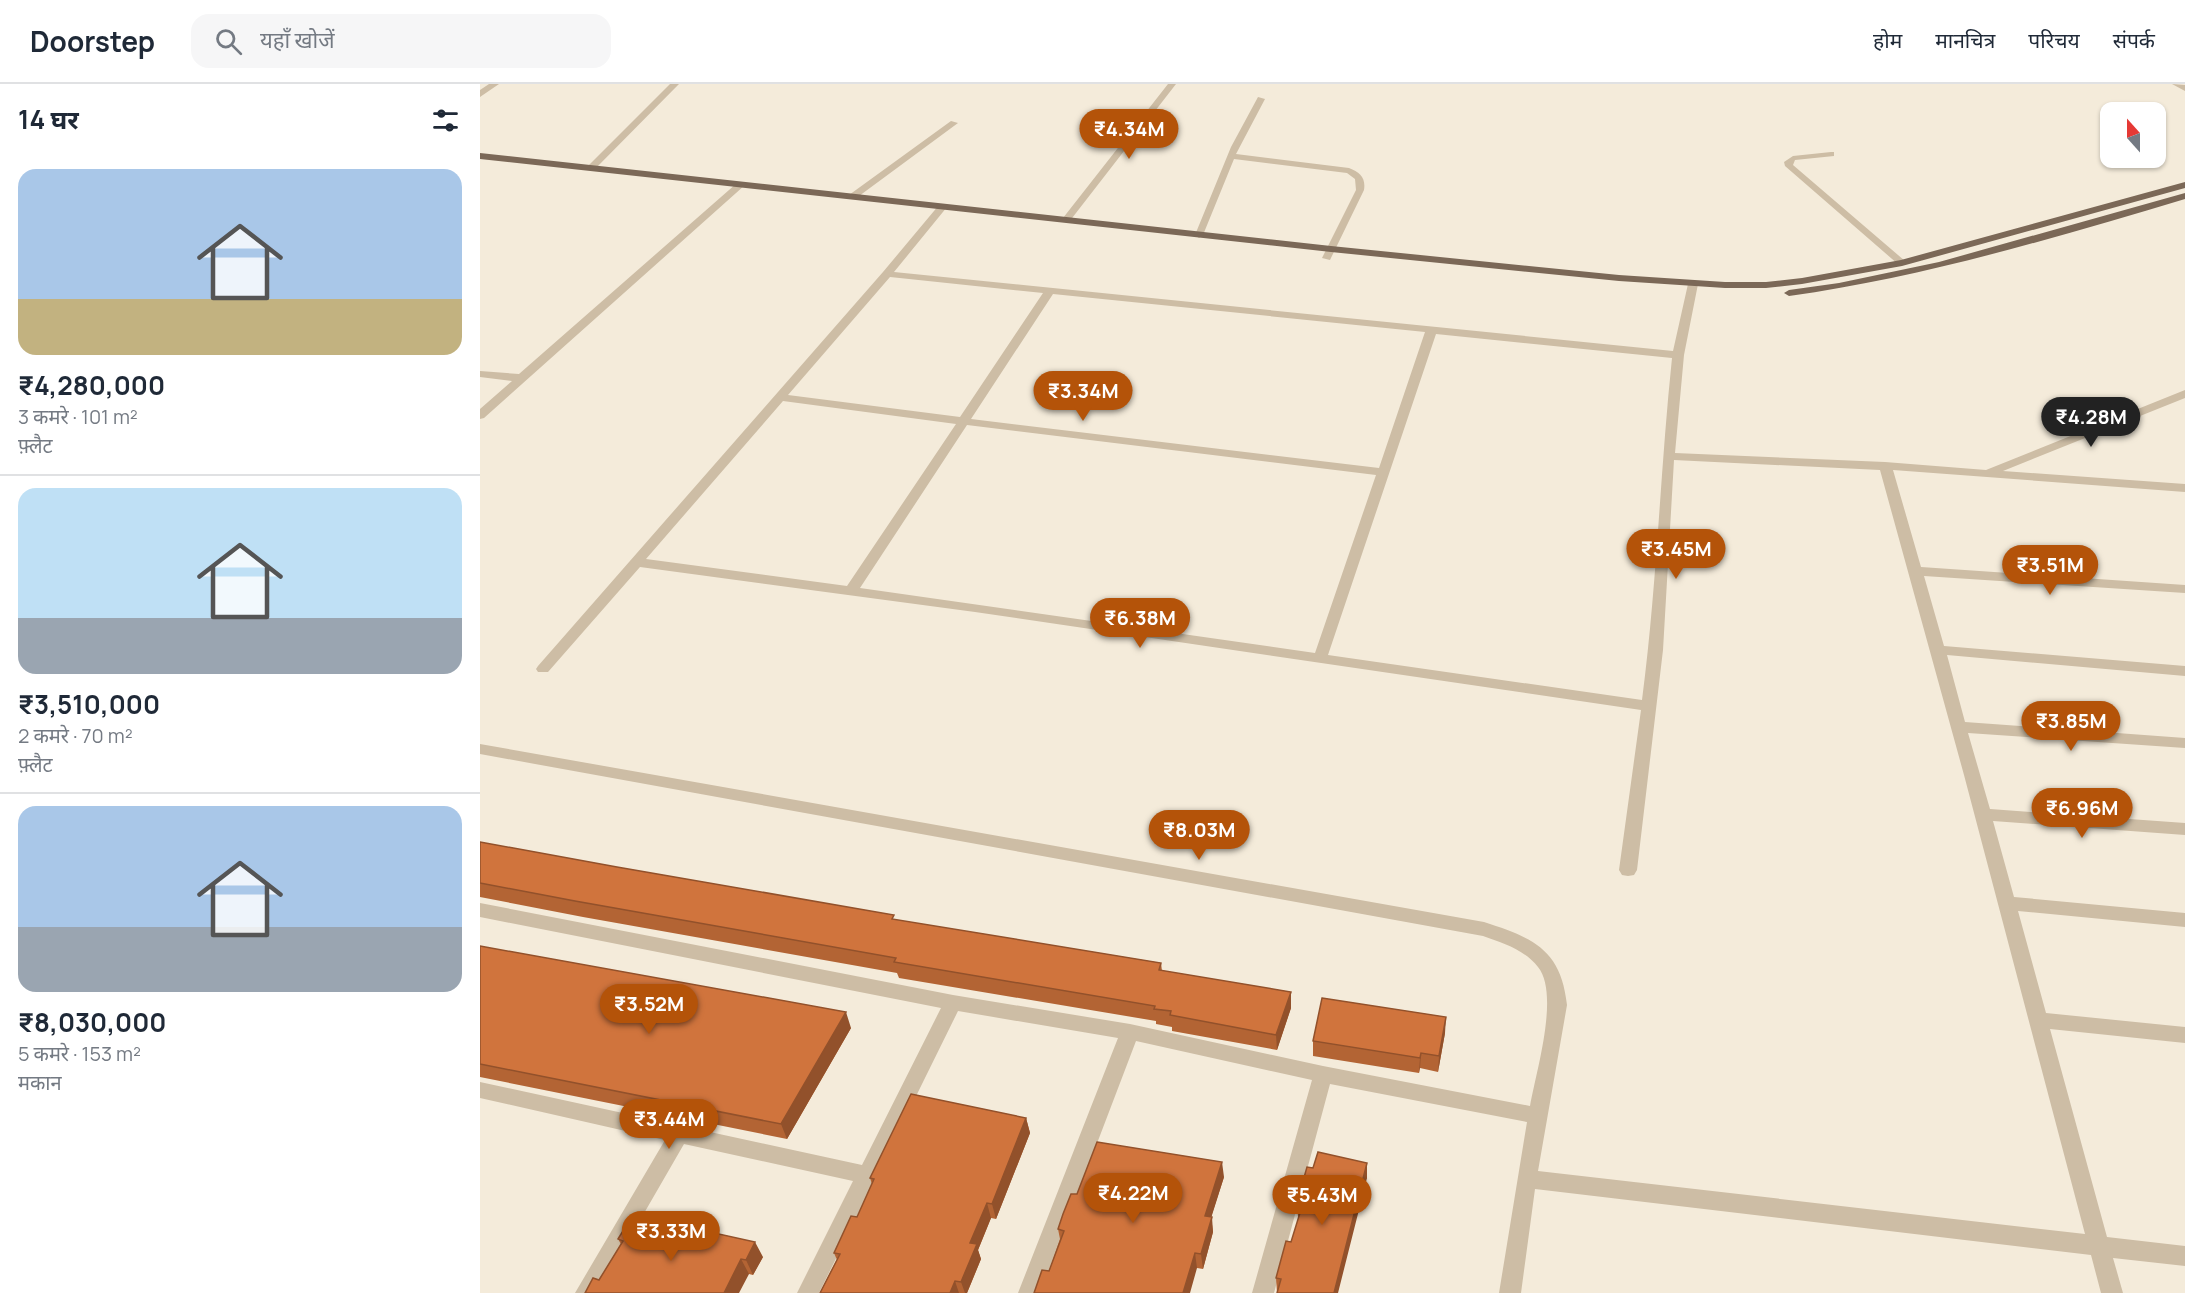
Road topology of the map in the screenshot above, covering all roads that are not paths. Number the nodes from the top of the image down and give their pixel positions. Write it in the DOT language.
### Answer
graph roads {
  1 [pos="495,84"];
  2 [pos="675,84"];
  3 [pos="1172,84"];
  4 [pos="2176,84"];
  5 [pos="2185,88"];
  6 [pos="480,94"];
  7 [pos="1261,99"];
  8 [pos="954,123"];
  9 [pos="1831,154"];
  10 [pos="480,156"];
  11 [pos="1232,156"];
  12 [pos="480,164"];
  13 [pos="591,168"];
  14 [pos="2185,185"];
  15 [pos="736,188"];
  16 [pos="2185,196"];
  17 [pos="852,197"];
  18 [pos="939,211"];
  19 [pos="1066,220"];
  20 [pos="1199,235"];
  21 [pos="1329,253"];
  22 [pos="1902,262"];
  23 [pos="887,274"];
  24 [pos="1692,289"];
  25 [pos="1050,290"];
  26 [pos="1432,329"];
  27 [pos="1678,355"];
  28 [pos="480,374"];
  29 [pos="522,378"];
  30 [pos="2185,394"];
  31 [pos="780,397"];
  32 [pos="480,415"];
  33 [pos="964,421"];
  34 [pos="1668,456"];
  35 [pos="1885,466"];
  36 [pos="1384,472"];
  37 [pos="1985,473"];
  38 [pos="2185,488"];
  39 [pos="636,562"];
  40 [pos="1916,571"];
  41 [pos="2185,590"];
  42 [pos="851,591"];
  43 [pos="1939,650"];
  44 [pos="1320,658"];
  45 [pos="543,669"];
  46 [pos="2185,671"];
  47 [pos="1648,706"];
  48 [pos="1960,727"];
  49 [pos="2185,742"];
  50 [pos="480,749"];
  51 [pos="1982,814"];
  52 [pos="2185,829"];
  53 [pos="1628,870"];
  54 [pos="2006,903"];
  55 [pos="480,910"];
  56 [pos="2185,920"];
  57 [pos="953,1003"];
  58 [pos="2037,1020"];
  59 [pos="1130,1032"];
  60 [pos="2185,1035"];
  61 [pos="1323,1074"];
  62 [pos="480,1090"];
  63 [pos="1538,1116"];
  64 [pos="680,1133"];
  65 [pos="866,1175"];
  66 [pos="1526,1179"];
  67 [pos="2099,1246"];
  68 [pos="2185,1256"];
  69 [pos="586,1293"];
  70 [pos="808,1293"];
  71 [pos="1029,1293"];
  72 [pos="1263,1293"];
  73 [pos="1510,1293"];
  74 [pos="2112,1293"];
  1 -- 6 [label="street"];
  2 -- 13 [label="street"];
  3 -- 19 [label="street"];
  4 -- 5 [label="street"];
  7 -- 11 [label="lane"];
  8 -- 17 [label="lane"];
  9 -- 22 [label="lane"];
  10 -- 13 [label="main road"];
  11 -- 20 [label="lane"];
  11 -- 21 [label="lane"];
  12 -- 15 [label="main road"];
  13 -- 15 [label="main road"];
  14 -- 22 [label="main road"];
  15 -- 17 [label="main road"];
  15 -- 18 [label="main road"];
  15 -- 29 [label="street"];
  16 -- 24 [label="main road"];
  17 -- 18 [label="main road"];
  18 -- 19 [label="main road"];
  18 -- 21 [label="main road"];
  18 -- 23 [label="street"];
  19 -- 20 [label="main road"];
  20 -- 21 [label="main road"];
  21 -- 24 [label="main road"];
  22 -- 24 [label="main road"];
  23 -- 25 [label="street"];
  23 -- 31 [label="street"];
  24 -- 27 [label="street"];
  25 -- 26 [label="street"];
  25 -- 33 [label="street"];
  26 -- 27 [label="street"];
  26 -- 36 [label="street"];
  27 -- 34 [label="street"];
  28 -- 29 [label="street"];
  29 -- 32 [label="street"];
  30 -- 37 [label="street"];
  31 -- 33 [label="street"];
  31 -- 39 [label="street"];
  33 -- 36 [label="street"];
  33 -- 42 [label="street"];
  34 -- 35 [label="street"];
  34 -- 47 [label="street"];
  35 -- 37 [label="street"];
  35 -- 40 [label="street"];
  36 -- 44 [label="street"];
  37 -- 38 [label="street"];
  39 -- 42 [label="street"];
  39 -- 45 [label="street"];
  40 -- 41 [label="street"];
  40 -- 43 [label="street"];
  42 -- 44 [label="street"];
  43 -- 46 [label="street"];
  43 -- 48 [label="street"];
  44 -- 47 [label="street"];
  47 -- 53 [label="street"];
  48 -- 49 [label="street"];
  48 -- 51 [label="street"];
  50 -- 63 [label="street"];
  51 -- 52 [label="street"];
  51 -- 54 [label="street"];
  54 -- 56 [label="street"];
  54 -- 58 [label="street"];
  55 -- 57 [label="street"];
  57 -- 59 [label="street"];
  57 -- 65 [label="street"];
  58 -- 60 [label="street"];
  58 -- 67 [label="street"];
  59 -- 61 [label="street"];
  59 -- 71 [label="street"];
  61 -- 63 [label="street"];
  61 -- 72 [label="street"];
  62 -- 64 [label="street"];
  63 -- 66 [label="street"];
  64 -- 65 [label="street"];
  64 -- 69 [label="street"];
  65 -- 70 [label="street"];
  66 -- 67 [label="street"];
  66 -- 73 [label="street"];
  67 -- 68 [label="street"];
  67 -- 74 [label="street"];
}
